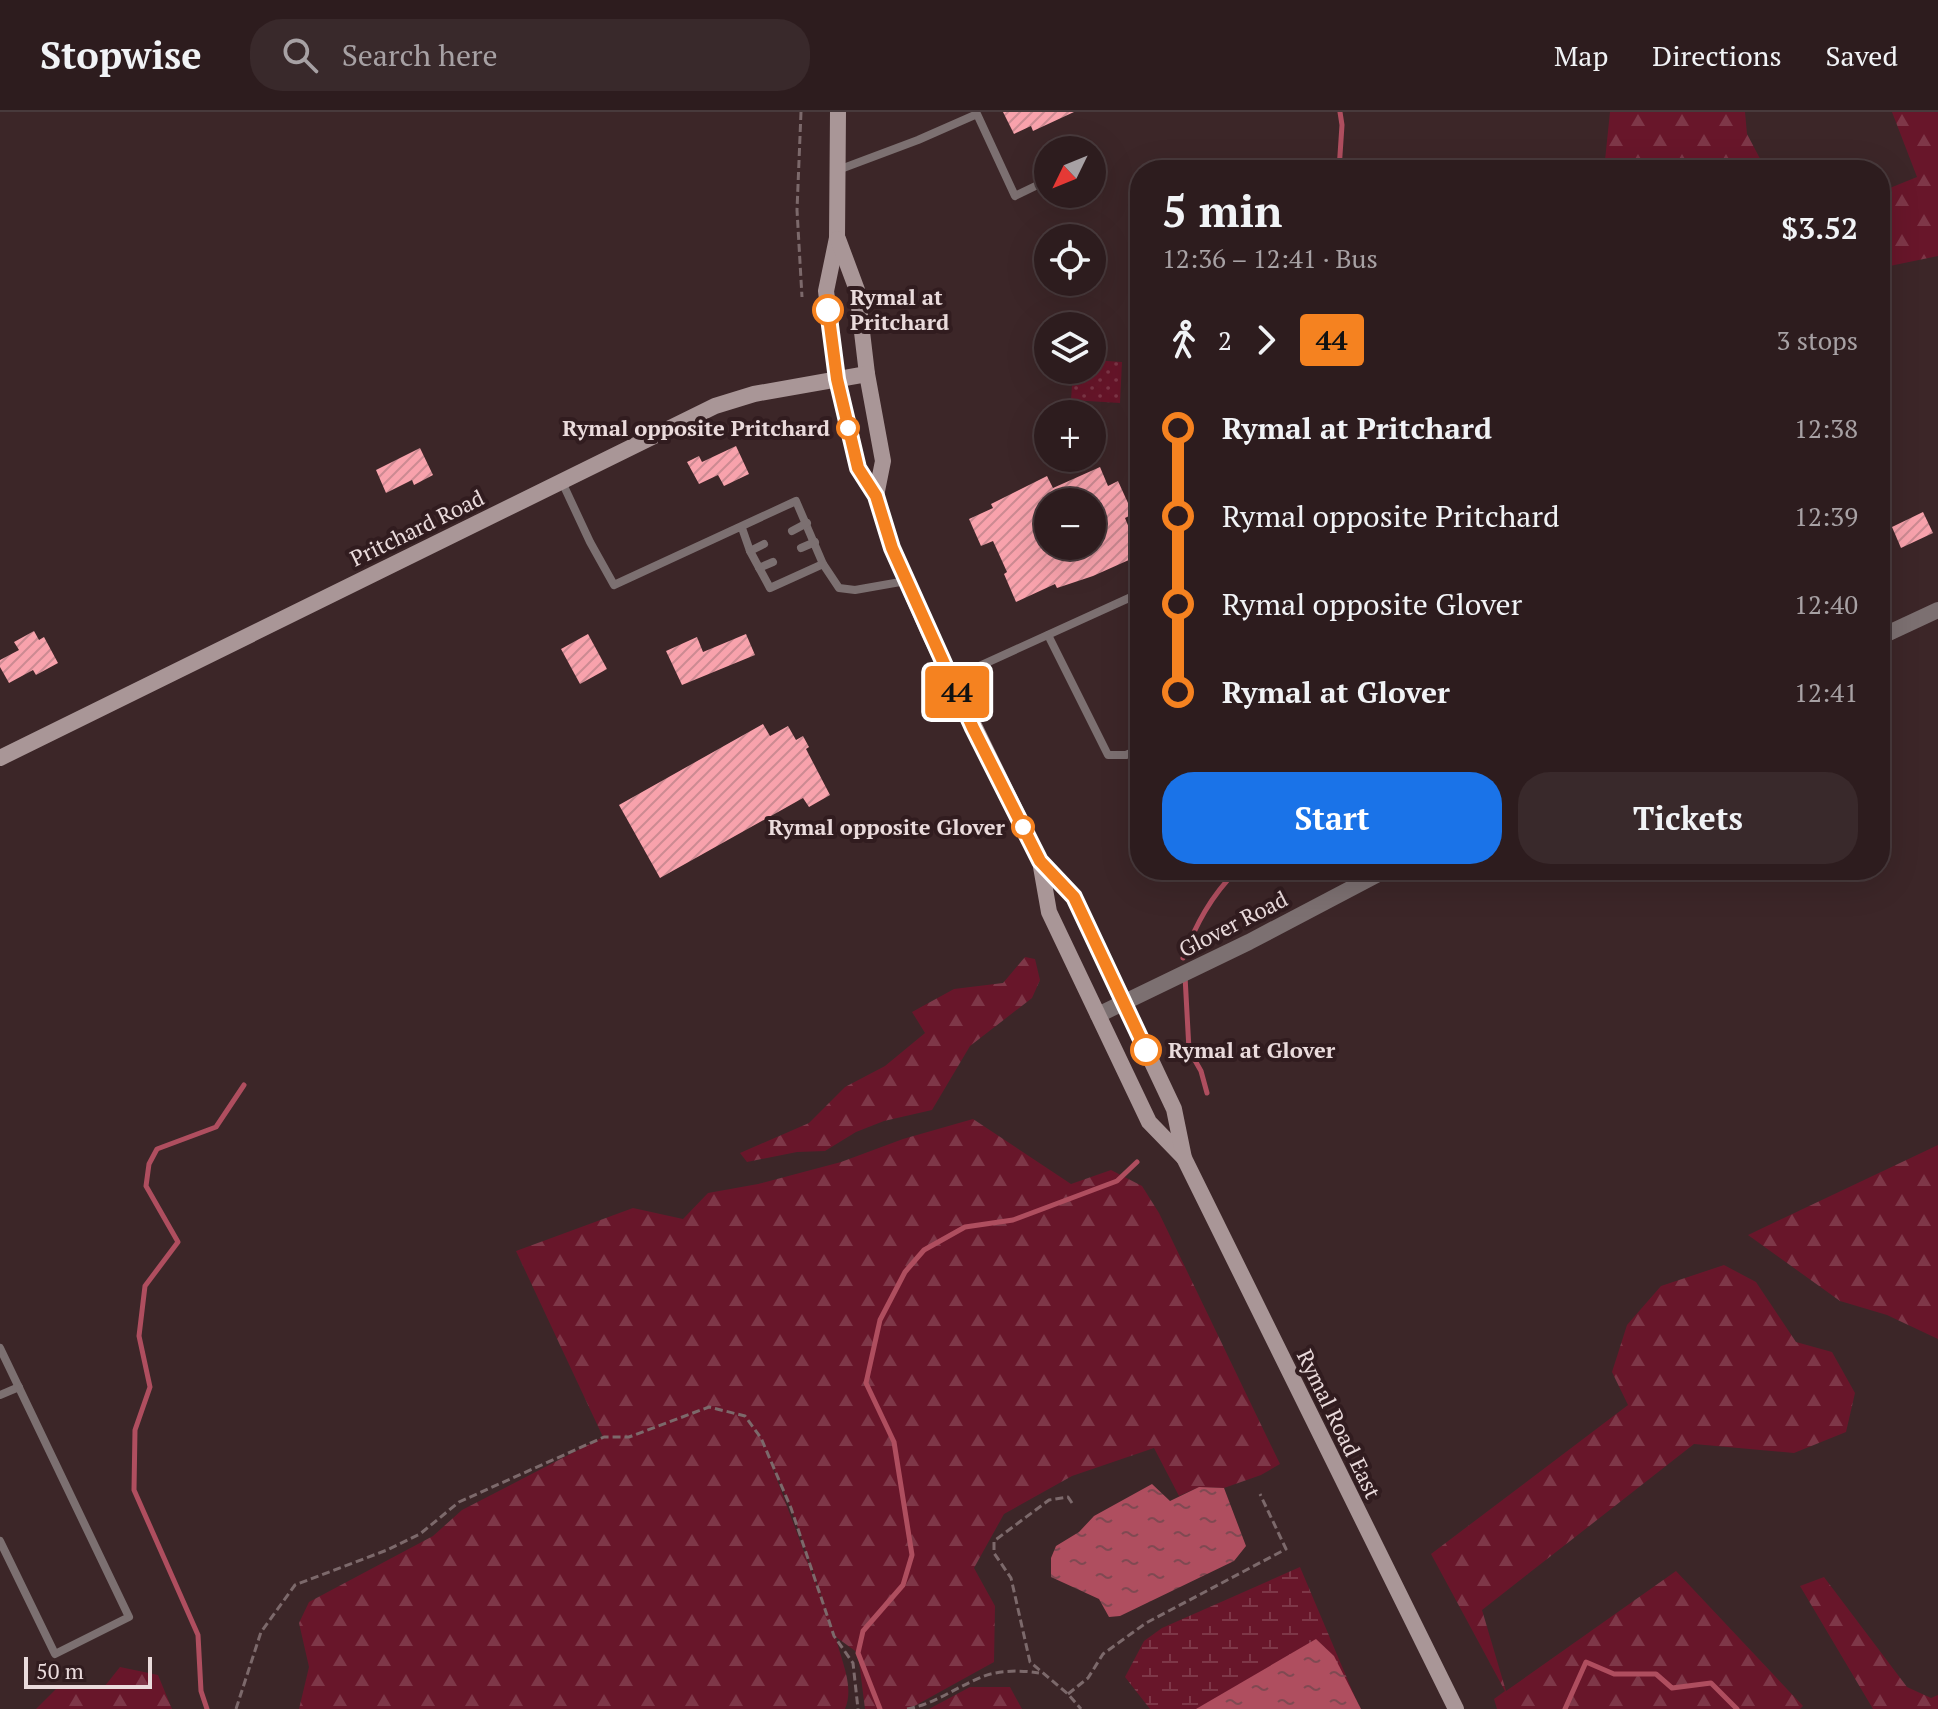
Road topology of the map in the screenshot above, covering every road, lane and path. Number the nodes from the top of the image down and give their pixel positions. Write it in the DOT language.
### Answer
graph roads {
  1 [pos="801,112"];
  2 [pos="838,112"];
  3 [pos="837,170"];
  4 [pos="1034,187"];
  5 [pos="837,238"];
  6 [pos="802,297"];
  7 [pos="867,374"];
  8 [pos="837,379"];
  9 [pos="562,482"];
  10 [pos="876,496"];
  11 [pos="807,523"];
  12 [pos="742,528"];
  13 [pos="792,531"];
  14 [pos="815,542"];
  15 [pos="764,544"];
  16 [pos="801,548"];
  17 [pos="750,551"];
  18 [pos="773,562"];
  19 [pos="823,564"];
  20 [pos="759,568"];
  21 [pos="906,581"];
  22 [pos="1130,598"];
  23 [pos="1938,610"];
  24 [pos="1890,632"];
  25 [pos="1048,635"];
  26 [pos="950,679"];
  27 [pos="1130,753"];
  28 [pos="0,758"];
  29 [pos="1040,861"];
  30 [pos="1367,880"];
  31 [pos="1124,1002"];
  32 [pos="1098,1015"];
  33 [pos="1184,1158"];
  34 [pos="0,1348"];
  35 [pos="19,1387"];
  36 [pos="0,1395"];
  37 [pos="1260,1494"];
  38 [pos="1072,1503"];
  39 [pos="0,1541"];
  40 [pos="3,1556"];
  41 [pos="1041,1673"];
  42 [pos="1068,1694"];
  43 [pos="236,1709"];
  44 [pos="858,1709"];
  45 [pos="907,1709"];
  46 [pos="1081,1709"];
  47 [pos="1456,1709"];
  1 -- 6 [label="path"];
  2 -- 3 [label="main road, Rymal Road East"];
  3 -- 4 [label="lane"];
  3 -- 5 [label="main road, Rymal Road East"];
  5 -- 7 [label="main road, Rymal Road East"];
  5 -- 8 [label="main road, Rymal Road East"];
  7 -- 8 [label="main road, Pritchard Road"];
  7 -- 10 [label="main road, Rymal Road East"];
  8 -- 9 [label="main road, Pritchard Road"];
  8 -- 10 [label="main road, Rymal Road East"];
  9 -- 12 [label="lane"];
  9 -- 28 [label="main road, Pritchard Road"];
  10 -- 21 [label="main road, Rymal Road East"];
  11 -- 12 [label="lane"];
  11 -- 13 [label="lane"];
  11 -- 14 [label="lane"];
  12 -- 17 [label="lane"];
  14 -- 16 [label="lane"];
  14 -- 19 [label="lane"];
  15 -- 17 [label="lane"];
  17 -- 20 [label="lane"];
  18 -- 20 [label="lane"];
  19 -- 20 [label="lane"];
  19 -- 21 [label="lane"];
  21 -- 26 [label="main road, Rymal Road East"];
  22 -- 25 [label="lane"];
  23 -- 24 [label="street"];
  25 -- 26 [label="lane"];
  25 -- 27 [label="lane"];
  26 -- 29 [label="main road, Rymal Road East"];
  29 -- 31 [label="main road, Rymal Road East"];
  29 -- 32 [label="main road, Rymal Road East"];
  30 -- 31 [label="street, Glover Road"];
  31 -- 32 [label="street, Glover Road"];
  31 -- 33 [label="main road, Rymal Road East"];
  32 -- 33 [label="main road, Rymal Road East"];
  33 -- 47 [label="main road, Rymal Road East"];
  34 -- 35 [label="lane"];
  35 -- 36 [label="lane"];
  35 -- 40 [label="lane"];
  37 -- 42 [label="path"];
  38 -- 41 [label="path"];
  39 -- 40 [label="lane"];
  41 -- 42 [label="path"];
  41 -- 45 [label="path"];
  42 -- 46 [label="path"];
  43 -- 44 [label="path"];
}
